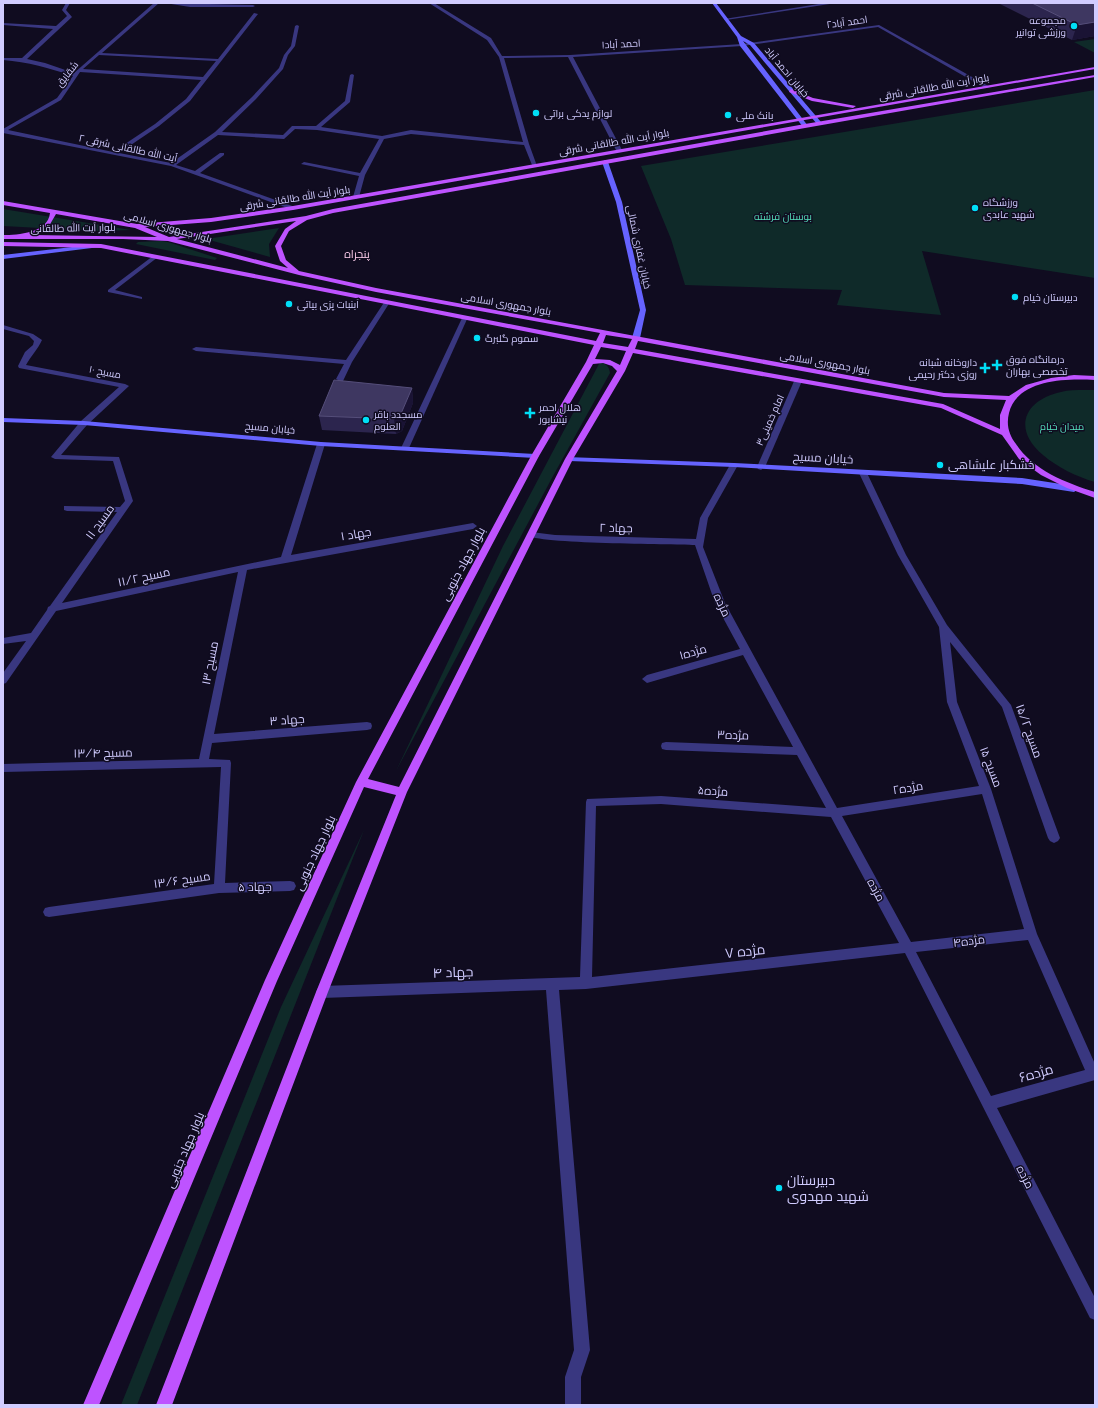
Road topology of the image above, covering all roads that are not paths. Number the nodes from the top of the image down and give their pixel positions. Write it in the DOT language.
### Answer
graph roads {
  1 [pos="68,3"];
  2 [pos="157,3"];
  3 [pos="168,3"];
  4 [pos="431,3"];
  5 [pos="714,3"];
  6 [pos="834,3"];
  7 [pos="252,6"];
  8 [pos="256,14"];
  9 [pos="726,19"];
  10 [pos="3,24"];
  11 [pos="297,26"];
  12 [pos="58,28"];
  13 [pos="739,37"];
  14 [pos="752,44"];
  15 [pos="742,45"];
  16 [pos="99,54"];
  17 [pos="570,56"];
  18 [pos="501,57"];
  19 [pos="3,59"];
  20 [pos="23,60"];
  21 [pos="219,60"];
  22 [pos="1095,68"];
  23 [pos="79,70"];
  24 [pos="75,75"];
  25 [pos="352,75"];
  26 [pos="1095,76"];
  27 [pos="204,79"];
  28 [pos="988,87"];
  29 [pos="791,91"];
  30 [pos="865,108"];
  31 [pos="814,116"];
  32 [pos="800,119"];
  33 [pos="819,123"];
  34 [pos="804,126"];
  35 [pos="317,128"];
  36 [pos="3,131"];
  37 [pos="217,133"];
  38 [pos="382,138"];
  39 [pos="526,144"];
  40 [pos="619,150"];
  41 [pos="114,154"];
  42 [pos="222,154"];
  43 [pos="605,162"];
  44 [pos="304,164"];
  45 [pos="172,165"];
  46 [pos="535,165"];
  47 [pos="196,173"];
  48 [pos="362,175"];
  49 [pos="356,198"];
  50 [pos="3,203"];
  51 [pos="293,208"];
  52 [pos="53,211"];
  53 [pos="306,218"];
  54 [pos="136,226"];
  55 [pos="3,237"];
  56 [pos="16,238"];
  57 [pos="168,239"];
  58 [pos="3,244"];
  59 [pos="101,246"];
  60 [pos="3,257"];
  61 [pos="156,257"];
  62 [pos="299,274"];
  63 [pos="140,298"];
  64 [pos="387,302"];
  65 [pos="465,317"];
  66 [pos="3,327"];
  67 [pos="604,332"];
  68 [pos="636,338"];
  69 [pos="598,344"];
  70 [pos="196,349"];
  71 [pos="632,349"];
  72 [pos="348,362"];
  73 [pos="590,362"];
  74 [pos="621,371"];
  75 [pos="1095,378"];
  76 [pos="340,379"];
  77 [pos="798,381"];
  78 [pos="1011,398"];
  79 [pos="3,420"];
  80 [pos="84,423"];
  81 [pos="1006,434"];
  82 [pos="321,444"];
  83 [pos="405,448"];
  84 [pos="535,456"];
  85 [pos="569,459"];
  86 [pos="734,465"];
  87 [pos="761,467"];
  88 [pos="863,473"];
  89 [pos="1074,489"];
  90 [pos="1095,495"];
  91 [pos="67,508"];
  92 [pos="123,510"];
  93 [pos="473,526"];
  94 [pos="531,534"];
  95 [pos="700,542"];
  96 [pos="285,559"];
  97 [pos="243,568"];
  98 [pos="51,609"];
  99 [pos="944,628"];
  100 [pos="33,636"];
  101 [pos="3,641"];
  102 [pos="745,651"];
  103 [pos="647,678"];
  104 [pos="3,680"];
  105 [pos="367,726"];
  106 [pos="208,739"];
  107 [pos="666,746"];
  108 [pos="800,750"];
  109 [pos="203,764"];
  110 [pos="3,768"];
  111 [pos="361,782"];
  112 [pos="986,789"];
  113 [pos="402,792"];
  114 [pos="834,813"];
  115 [pos="1054,838"];
  116 [pos="290,886"];
  117 [pos="219,888"];
  118 [pos="49,912"];
  119 [pos="1031,934"];
  120 [pos="908,948"];
  121 [pos="586,983"];
  122 [pos="552,984"];
  123 [pos="322,992"];
  124 [pos="1093,1074"];
  125 [pos="987,1104"];
  126 [pos="1095,1313"];
  127 [pos="91,1405"];
  128 [pos="164,1405"];
  129 [pos="573,1405"];
  1 -- 12 [label="street"];
  2 -- 16 [label="street, شقایق"];
  3 -- 7 [label="street"];
  4 -- 18 [label="street"];
  5 -- 9 [label="street, خیابان احمد آباد"];
  6 -- 9 [label="street"];
  8 -- 21 [label="street"];
  9 -- 13 [label="street, خیابان احمد آباد"];
  10 -- 12 [label="street"];
  11 -- 37 [label="street"];
  12 -- 20 [label="street"];
  13 -- 14 [label="street, خیابان احمد آباد"];
  13 -- 15 [label="street, خیابان احمد آباد"];
  14 -- 15 [label="street, احمد آباد۲"];
  14 -- 28 [label="street, احمد آباد۲"];
  14 -- 29 [label="street, خیابان احمد آباد"];
  15 -- 17 [label="street, احمد آباد۱"];
  15 -- 32 [label="street, خیابان احمد آباد"];
  16 -- 21 [label="street"];
  16 -- 23 [label="street, شقایق"];
  17 -- 18 [label="street, احمد آباد۱"];
  17 -- 40 [label="street"];
  18 -- 39 [label="street"];
  19 -- 20 [label="street"];
  20 -- 24 [label="street"];
  21 -- 27 [label="street"];
  22 -- 28 [label="main road, بلوار آیت الله طالقانی شرقی"];
  23 -- 24 [label="street, شقایق"];
  23 -- 27 [label="street"];
  24 -- 36 [label="street, شقایق"];
  25 -- 35 [label="street"];
  26 -- 33 [label="main road, بلوار آیت الله طالقانی شرقی"];
  27 -- 41 [label="street"];
  28 -- 30 [label="main road, بلوار آیت الله طالقانی شرقی"];
  29 -- 30 [label="main road"];
  29 -- 31 [label="street, خیابان احمد آباد"];
  30 -- 31 [label="main road, بلوار آیت الله طالقانی شرقی"];
  31 -- 32 [label="main road, بلوار آیت الله طالقانی شرقی"];
  31 -- 33 [label="street, خیابان احمد آباد"];
  32 -- 34 [label="street, خیابان احمد آباد"];
  32 -- 40 [label="main road, بلوار آیت الله طالقانی شرقی"];
  33 -- 34 [label="main road, بلوار آیت الله طالقانی شرقی"];
  34 -- 43 [label="main road, بلوار آیت الله طالقانی شرقی"];
  35 -- 37 [label="street"];
  35 -- 38 [label="street"];
  36 -- 41 [label="street, آیت الله طالقانی شرقی ۲"];
  37 -- 45 [label="street"];
  38 -- 39 [label="street"];
  38 -- 48 [label="street"];
  39 -- 46 [label="street"];
  40 -- 46 [label="main road, بلوار آیت الله طالقانی شرقی"];
  41 -- 45 [label="street, آیت الله طالقانی شرقی ۲"];
  42 -- 47 [label="street"];
  43 -- 53 [label="main road, بلوار آیت الله طالقانی شرقی"];
  43 -- 68 [label="street, خیابان غفاری شمالی"];
  44 -- 48 [label="street"];
  45 -- 47 [label="street, آیت الله طالقانی شرقی ۲"];
  46 -- 49 [label="main road, بلوار آیت الله طالقانی شرقی"];
  47 -- 51 [label="street, آیت الله طالقانی شرقی ۲"];
  48 -- 49 [label="street"];
  49 -- 51 [label="main road, بلوار آیت الله طالقانی شرقی"];
  50 -- 52 [label="main road, بلوار جمهوری اسلامی"];
  51 -- 54 [label="main road, بلوار آیت الله طالقانی شرقی"];
  52 -- 54 [label="main road, بلوار جمهوری اسلامی"];
  52 -- 56 [label="main road"];
  53 -- 57 [label="main road, بلوار آیت الله طالقانی شرقی"];
  53 -- 62 [label="main road"];
  54 -- 57 [label="main road, بلوار جمهوری اسلامی"];
  55 -- 56 [label="main road, بلوار آیت الله طالقانی"];
  56 -- 57 [label="main road, بلوار آیت الله طالقانی"];
  57 -- 62 [label="main road, بلوار جمهوری اسلامی"];
  58 -- 59 [label="main road, بلوار جمهوری اسلامی"];
  59 -- 60 [label="street"];
  59 -- 61 [label="main road, بلوار جمهوری اسلامی"];
  61 -- 63 [label="street"];
  61 -- 64 [label="main road, بلوار جمهوری اسلامی"];
  62 -- 67 [label="main road, بلوار جمهوری اسلامی"];
  64 -- 65 [label="main road, بلوار جمهوری اسلامی"];
  64 -- 72 [label="street"];
  65 -- 69 [label="main road, بلوار جمهوری اسلامی"];
  65 -- 83 [label="street"];
  66 -- 80 [label="street, مسیح ۱۰"];
  67 -- 68 [label="main road, بلوار جمهوری اسلامی"];
  67 -- 69 [label="main road, بلوار جهاد جنوبی"];
  68 -- 71 [label="main road"];
  68 -- 78 [label="main road, بلوار جمهوری اسلامی"];
  69 -- 71 [label="main road, بلوار جمهوری اسلامی"];
  69 -- 73 [label="main road, بلوار جهاد جنوبی"];
  70 -- 72 [label="street"];
  71 -- 74 [label="main road"];
  71 -- 77 [label="main road, بلوار جمهوری اسلامی"];
  72 -- 76 [label="street"];
  73 -- 74 [label="main road"];
  73 -- 84 [label="main road, بلوار جهاد جنوبی"];
  74 -- 85 [label="main road"];
  75 -- 78 [label="main road"];
  77 -- 81 [label="main road, بلوار جمهوری اسلامی"];
  77 -- 87 [label="street, امام خمینی۳"];
  78 -- 81 [label="main road"];
  79 -- 80 [label="street, خیابان مسیح"];
  80 -- 82 [label="street, خیابان مسیح"];
  80 -- 92 [label="street, مسیح ۱۱"];
  81 -- 89 [label="main road"];
  82 -- 83 [label="street, خیابان مسیح"];
  82 -- 96 [label="street"];
  83 -- 84 [label="street, خیابان مسیح"];
  84 -- 111 [label="main road, بلوار جهاد جنوبی"];
  85 -- 86 [label="street, خیابان مسیح"];
  85 -- 94 [label="main road"];
  86 -- 87 [label="street, خیابان مسیح"];
  86 -- 95 [label="street, مژده"];
  87 -- 88 [label="street, خیابان مسیح"];
  88 -- 89 [label="street, خیابان مسیح"];
  88 -- 99 [label="street, مسیح ۱۵"];
  89 -- 90 [label="main road"];
  91 -- 92 [label="street"];
  92 -- 98 [label="street, مسیح ۱۱"];
  93 -- 96 [label="street, جهاد ۱"];
  94 -- 95 [label="street, جهاد ۲"];
  94 -- 113 [label="main road"];
  95 -- 102 [label="street, مژده"];
  96 -- 97 [label="street, جهاد ۱"];
  97 -- 98 [label="street, مسیح ۱۱/۲"];
  97 -- 106 [label="street, مسیح ۱۳"];
  98 -- 100 [label="street, مسیح ۱۱"];
  99 -- 112 [label="street, مسیح ۱۵"];
  99 -- 115 [label="street, مسیح ۱۵/۲"];
  100 -- 101 [label="street"];
  100 -- 104 [label="street, مسیح ۱۱"];
  102 -- 103 [label="street, مژده۱"];
  102 -- 108 [label="street, مژده"];
  105 -- 106 [label="street, جهاد ۳"];
  106 -- 109 [label="street, مسیح ۱۳"];
  107 -- 108 [label="street, مژده۳"];
  108 -- 114 [label="street, مژده"];
  109 -- 110 [label="street, مسیح ۱۳/۴"];
  109 -- 117 [label="street, مسیح ۱۳/۶"];
  111 -- 113 [label="main road"];
  111 -- 127 [label="main road, بلوار جهاد جنوبی"];
  112 -- 114 [label="street, مژده۲"];
  112 -- 119 [label="street, مسیح ۱۵"];
  113 -- 123 [label="main road"];
  114 -- 120 [label="street, مژده"];
  114 -- 121 [label="street, مژده۵"];
  116 -- 117 [label="street, جهاد ۵"];
  117 -- 118 [label="street, مسیح ۱۳/۶"];
  119 -- 120 [label="street, مژده۴"];
  119 -- 124 [label="street, مسیح ۱۵"];
  120 -- 121 [label="street, مژده ۷"];
  120 -- 125 [label="street, مژده"];
  121 -- 122 [label="street, جهاد ۴"];
  122 -- 123 [label="street, جهاد ۴"];
  122 -- 129 [label="street"];
  123 -- 128 [label="main road"];
  124 -- 125 [label="street, مژده۶"];
  125 -- 126 [label="street, مژده"];
}
